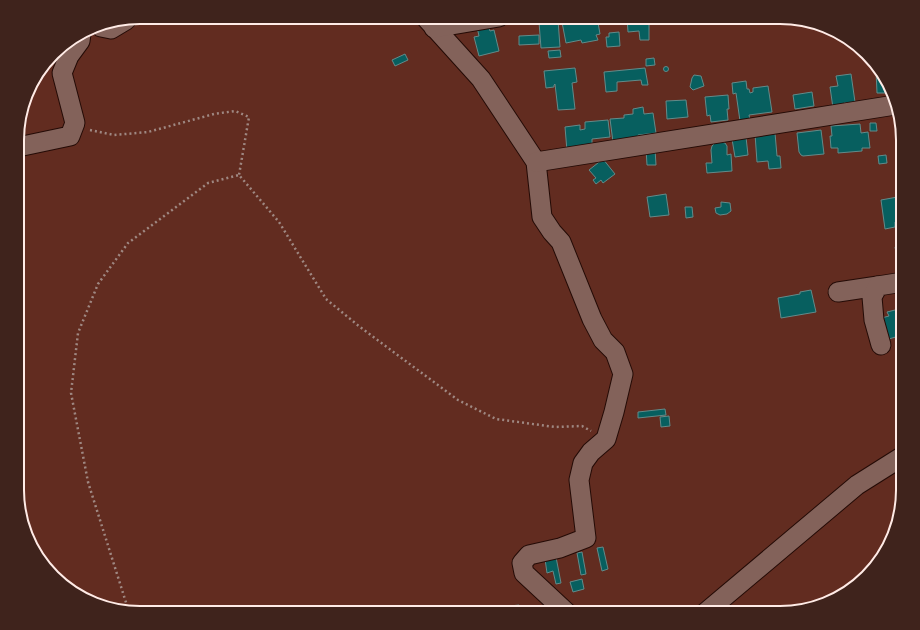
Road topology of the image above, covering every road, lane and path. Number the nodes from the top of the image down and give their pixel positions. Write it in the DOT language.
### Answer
graph roads {
  1 [pos="432,24"];
  2 [pos="80,42"];
  3 [pos="891,106"];
  4 [pos="75,123"];
  5 [pos="24,145"];
  6 [pos="536,162"];
  7 [pos="239,175"];
  8 [pos="896,283"];
  9 [pos="878,286"];
  10 [pos="838,292"];
  11 [pos="881,345"];
  12 [pos="606,439"];
  13 [pos="896,460"];
  14 [pos="127,605"];
  15 [pos="559,606"];
  16 [pos="712,606"];
  1 -- 6 [label="street"];
  2 -- 4 [label="street"];
  3 -- 6 [label="street"];
  4 -- 5 [label="street"];
  4 -- 7 [label="path"];
  6 -- 12 [label="street"];
  7 -- 12 [label="path"];
  7 -- 14 [label="path"];
  8 -- 9 [label="street"];
  9 -- 10 [label="street"];
  9 -- 11 [label="street"];
  12 -- 15 [label="street"];
  13 -- 16 [label="street"];
}
